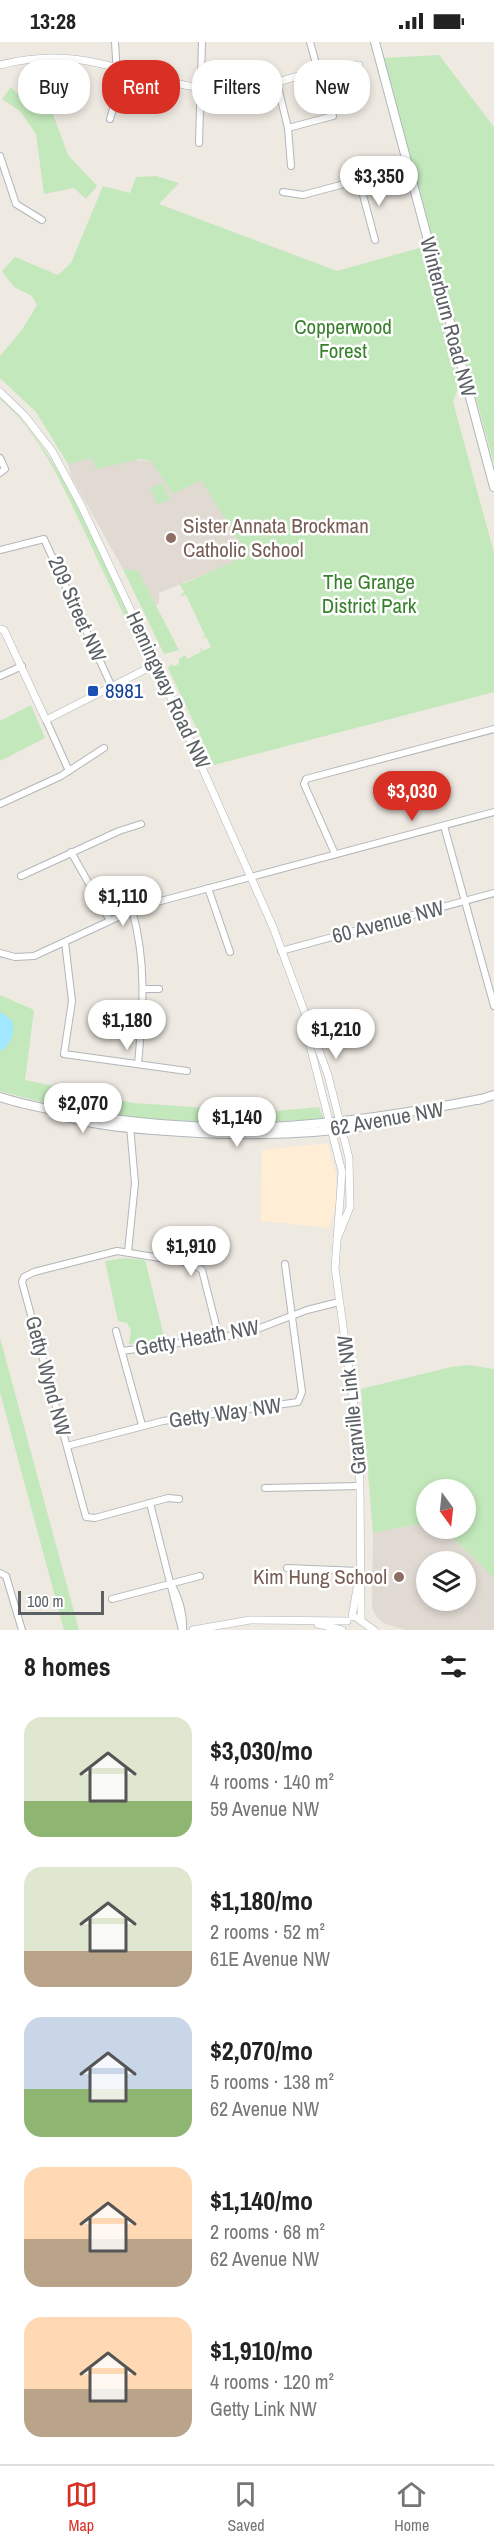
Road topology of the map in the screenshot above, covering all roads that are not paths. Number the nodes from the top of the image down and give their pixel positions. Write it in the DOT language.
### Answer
graph roads {
  1 [pos="115,42"];
  2 [pos="202,42"];
  3 [pos="310,42"];
  4 [pos="375,42"];
  5 [pos="102,60"];
  6 [pos="116,60"];
  7 [pos="201,60"];
  8 [pos="315,60"];
  9 [pos="1,63"];
  10 [pos="282,103"];
  11 [pos="112,114"];
  12 [pos="200,114"];
  13 [pos="333,116"];
  14 [pos="110,119"];
  15 [pos="288,128"];
  16 [pos="199,143"];
  17 [pos="0,156"];
  18 [pos="291,166"];
  19 [pos="408,167"];
  20 [pos="359,180"];
  21 [pos="283,192"];
  22 [pos="42,219"];
  23 [pos="375,240"];
  24 [pos="0,392"];
  25 [pos="0,458"];
  26 [pos="0,473"];
  27 [pos="494,487"];
  28 [pos="0,550"];
  29 [pos="2,630"];
  30 [pos="156,664"];
  31 [pos="22,666"];
  32 [pos="0,676"];
  33 [pos="111,685"];
  34 [pos="46,720"];
  35 [pos="494,729"];
  36 [pos="104,748"];
  37 [pos="69,771"];
  38 [pos="0,804"];
  39 [pos="494,812"];
  40 [pos="141,824"];
  41 [pos="444,826"];
  42 [pos="71,852"];
  43 [pos="335,854"];
  44 [pos="21,876"];
  45 [pos="252,876"];
  46 [pos="208,888"];
  47 [pos="494,893"];
  48 [pos="466,901"];
  49 [pos="132,910"];
  50 [pos="109,920"];
  51 [pos="65,942"];
  52 [pos="282,951"];
  53 [pos="0,952"];
  54 [pos="230,952"];
  55 [pos="144,989"];
  56 [pos="159,989"];
  57 [pos="494,1006"];
  58 [pos="301,1008"];
  59 [pos="138,1064"];
  60 [pos="187,1071"];
  61 [pos="494,1095"];
  62 [pos="0,1097"];
  63 [pos="130,1125"];
  64 [pos="341,1126"];
  65 [pos="331,1127"];
  66 [pos="337,1239"];
  67 [pos="128,1252"];
  68 [pos="285,1264"];
  69 [pos="339,1302"];
  70 [pos="291,1316"];
  71 [pos="117,1331"];
  72 [pos="219,1337"];
  73 [pos="122,1352"];
  74 [pos="141,1425"];
  75 [pos="67,1446"];
  76 [pos="360,1486"];
  77 [pos="265,1488"];
  78 [pos="179,1499"];
  79 [pos="150,1503"];
  80 [pos="287,1568"];
  81 [pos="359,1571"];
  82 [pos="0,1573"];
  83 [pos="201,1576"];
  84 [pos="171,1584"];
  85 [pos="112,1599"];
  86 [pos="350,1619"];
  87 [pos="292,1620"];
  88 [pos="364,1625"];
  89 [pos="22,1630"];
  90 [pos="182,1630"];
  91 [pos="193,1630"];
  92 [pos="343,1630"];
  93 [pos="374,1630"];
  1 -- 6 [label="street"];
  2 -- 7 [label="street"];
  3 -- 8 [label="street"];
  4 -- 19 [label="main road, Winterburn Road NW"];
  5 -- 9 [label="street"];
  10 -- 15 [label="street"];
  11 -- 14 [label="street"];
  12 -- 16 [label="street"];
  13 -- 15 [label="street"];
  15 -- 18 [label="street"];
  17 -- 22 [label="street"];
  19 -- 20 [label="street"];
  19 -- 27 [label="main road, Winterburn Road NW"];
  20 -- 21 [label="street"];
  20 -- 23 [label="street"];
  24 -- 30 [label="street, Hemingway Road NW"];
  25 -- 26 [label="street"];
  28 -- 33 [label="street, 209 Street NW"];
  29 -- 31 [label="street"];
  30 -- 33 [label="street"];
  30 -- 45 [label="street, Hemingway Road NW"];
  31 -- 32 [label="street"];
  31 -- 34 [label="street"];
  33 -- 34 [label="street"];
  34 -- 37 [label="street"];
  35 -- 43 [label="street"];
  36 -- 37 [label="street"];
  37 -- 38 [label="street"];
  39 -- 41 [label="street"];
  40 -- 42 [label="street"];
  41 -- 43 [label="street"];
  41 -- 48 [label="street"];
  42 -- 44 [label="street"];
  42 -- 50 [label="street"];
  43 -- 45 [label="street"];
  45 -- 46 [label="street"];
  45 -- 52 [label="street, Hemingway Road NW"];
  46 -- 49 [label="street"];
  46 -- 54 [label="street"];
  47 -- 48 [label="street, 60 Avenue NW"];
  48 -- 52 [label="street, 60 Avenue NW"];
  48 -- 57 [label="street"];
  49 -- 50 [label="street"];
  49 -- 55 [label="street"];
  50 -- 51 [label="street"];
  51 -- 53 [label="street"];
  51 -- 59 [label="street"];
  52 -- 58 [label="street, Hemingway Road NW"];
  55 -- 56 [label="street"];
  55 -- 59 [label="street"];
  58 -- 64 [label="street, Hemingway Road NW"];
  58 -- 65 [label="street, Hemingway Road NW"];
  59 -- 60 [label="street"];
  61 -- 64 [label="main road, 62 Avenue NW"];
  62 -- 63 [label="main road, 62 Avenue NW"];
  63 -- 65 [label="main road, 62 Avenue NW"];
  63 -- 67 [label="street"];
  64 -- 65 [label="main road, 62 Avenue NW"];
  64 -- 66 [label="street, Granville Link NW"];
  65 -- 66 [label="street, Granville Link NW"];
  66 -- 69 [label="street, Granville Link NW"];
  67 -- 72 [label="street"];
  67 -- 75 [label="street, Getty Wynd NW"];
  68 -- 70 [label="street"];
  69 -- 70 [label="street, Getty Heath NW"];
  69 -- 76 [label="street, Granville Link NW"];
  70 -- 72 [label="street, Getty Heath NW"];
  70 -- 74 [label="street, Getty Way NW"];
  71 -- 73 [label="street, Getty Heath NW"];
  72 -- 73 [label="street, Getty Heath NW"];
  73 -- 74 [label="street, Getty Heath NW"];
  74 -- 75 [label="street, Getty Way NW"];
  75 -- 79 [label="street, Getty Wynd NW"];
  76 -- 77 [label="street"];
  76 -- 81 [label="street, Granville Link NW"];
  78 -- 79 [label="street, Getty Wynd NW"];
  79 -- 84 [label="street"];
  80 -- 81 [label="street"];
  81 -- 86 [label="street, Granville Link NW"];
  81 -- 88 [label="street, Granville Link NW"];
  82 -- 89 [label="street"];
  83 -- 84 [label="street"];
  84 -- 85 [label="street"];
  84 -- 90 [label="street"];
  86 -- 87 [label="street"];
  86 -- 88 [label="street"];
  86 -- 92 [label="street, Granville Link NW"];
  87 -- 91 [label="street"];
  87 -- 92 [label="street"];
  88 -- 93 [label="street"];
}
